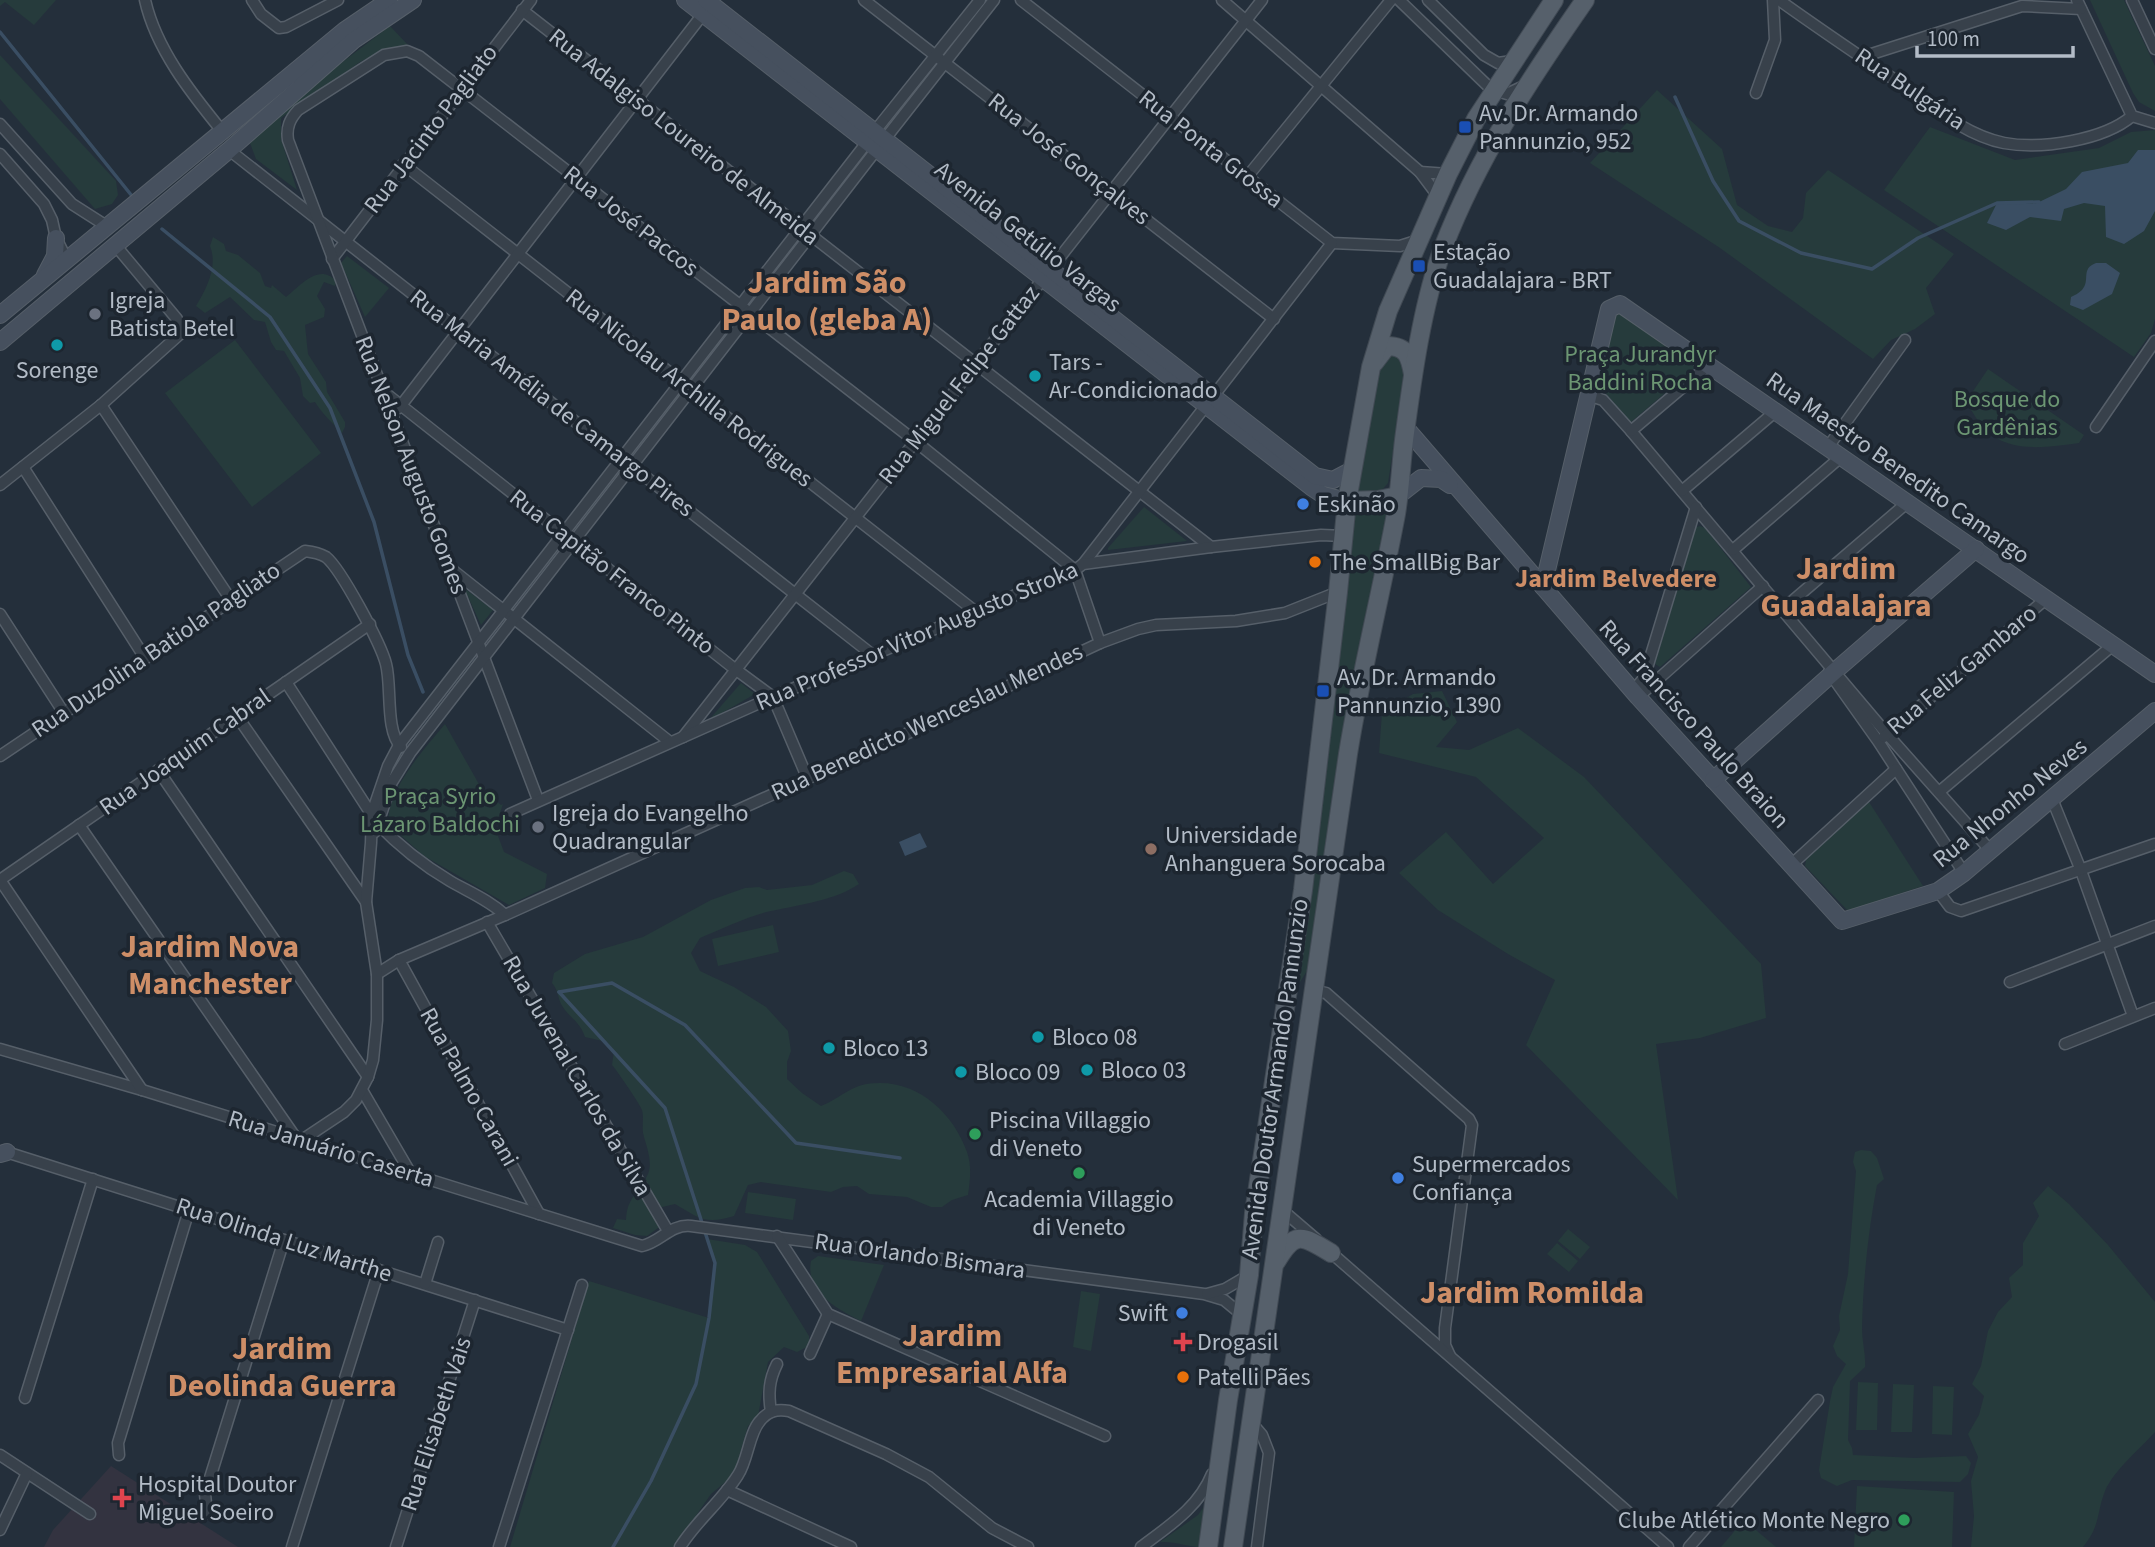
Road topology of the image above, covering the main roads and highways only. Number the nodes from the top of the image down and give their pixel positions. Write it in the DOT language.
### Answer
graph roads {
  1 [pos="1554,0"];
  2 [pos="1585,0"];
  3 [pos="1371,366"];
  4 [pos="1414,378"];
  5 [pos="1398,496"];
  6 [pos="1347,501"];
  7 [pos="1312,990"];
  8 [pos="1287,991"];
  9 [pos="1261,1172"];
  10 [pos="1281,1209"];
  11 [pos="1331,1253"];
  12 [pos="1274,1265"];
  13 [pos="1237,1343"];
  14 [pos="1261,1352"];
  15 [pos="1232,1374"];
  16 [pos="1258,1376"];
  17 [pos="1208,1547"];
  18 [pos="1233,1547"];
  1 -- 3 [label="main road, Avenida Doutor Armando Pannunzio"];
  2 -- 4 [label="main road, Avenida Doutor Armando Pannunzio"];
  3 -- 4 [label="main road"];
  3 -- 6 [label="main road, Avenida Doutor Armando Pannunzio"];
  4 -- 5 [label="main road, Avenida Doutor Armando Pannunzio"];
  5 -- 6 [label="main road"];
  5 -- 7 [label="main road, Avenida Doutor Armando Pannunzio"];
  6 -- 8 [label="main road, Avenida Doutor Armando Pannunzio"];
  7 -- 8 [label="main road"];
  7 -- 10 [label="main road, Avenida Doutor Armando Pannunzio"];
  8 -- 9 [label="main road, Avenida Doutor Armando Pannunzio"];
  9 -- 10 [label="main road"];
  9 -- 13 [label="main road, Avenida Doutor Armando Pannunzio"];
  10 -- 12 [label="main road, Avenida Doutor Armando Pannunzio"];
  11 -- 12 [label="main road"];
  12 -- 14 [label="main road, Avenida Doutor Armando Pannunzio"];
  13 -- 14 [label="main road"];
  13 -- 15 [label="main road, Avenida Doutor Armando Pannunzio"];
  14 -- 16 [label="main road, Avenida Doutor Armando Pannunzio"];
  15 -- 16 [label="main road"];
  15 -- 17 [label="main road, Avenida Doutor Armando Pannunzio"];
  16 -- 18 [label="main road, Avenida Doutor Armando Pannunzio"];
}
